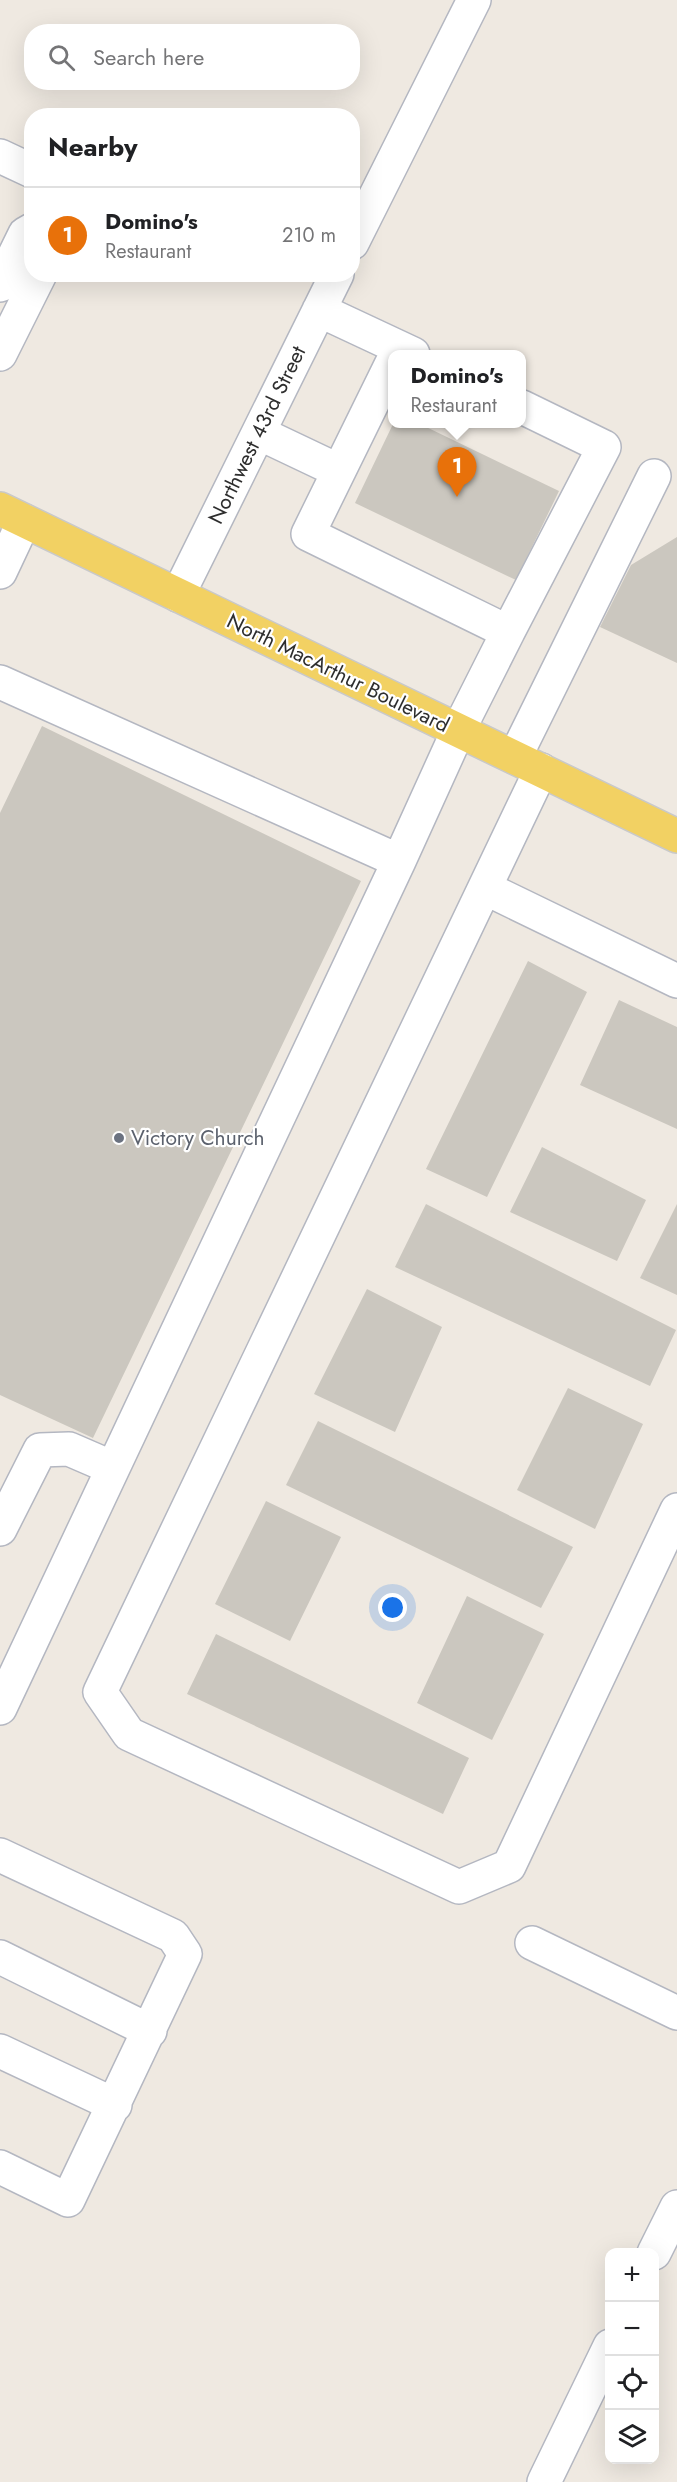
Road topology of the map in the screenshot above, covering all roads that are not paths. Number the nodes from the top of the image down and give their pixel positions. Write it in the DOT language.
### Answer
graph roads {
  1 [pos="474,0"];
  2 [pos="0,156"];
  3 [pos="24,167"];
  4 [pos="360,227"];
  5 [pos="24,236"];
  6 [pos="36,282"];
  7 [pos="333,282"];
  8 [pos="0,285"];
  9 [pos="319,309"];
  10 [pos="391,350"];
  11 [pos="0,354"];
  12 [pos="388,378"];
  13 [pos="526,409"];
  14 [pos="259,433"];
  15 [pos="339,471"];
  16 [pos="654,476"];
  17 [pos="12,515"];
  18 [pos="0,572"];
  19 [pos="178,595"];
  20 [pos="508,632"];
  21 [pos="0,682"];
  22 [pos="458,730"];
  23 [pos="528,764"];
  24 [pos="677,836"];
  25 [pos="399,861"];
  26 [pos="485,888"];
  27 [pos="677,981"];
  28 [pos="113,1468"];
  29 [pos="677,1510"];
  30 [pos="0,1529"];
  31 [pos="0,1708"];
  32 [pos="0,1855"];
  33 [pos="532,1943"];
  34 [pos="0,1957"];
  35 [pos="677,2013"];
  36 [pos="150,2031"];
  37 [pos="0,2051"];
  38 [pos="115,2105"];
  39 [pos="0,2167"];
  40 [pos="677,2207"];
  41 [pos="656,2248"];
  42 [pos="605,2354"];
  43 [pos="544,2482"];
  1 -- 4 [label="street"];
  2 -- 3 [label="street"];
  5 -- 8 [label="street"];
  6 -- 11 [label="street"];
  7 -- 9 [label="street, Northwest 43rd Street"];
  9 -- 10 [label="street"];
  9 -- 14 [label="street, Northwest 43rd Street"];
  12 -- 15 [label="street"];
  13 -- 20 [label="street"];
  14 -- 15 [label="street"];
  14 -- 19 [label="street, Northwest 43rd Street"];
  15 -- 20 [label="street"];
  16 -- 23 [label="street"];
  17 -- 18 [label="street"];
  17 -- 19 [label="main road, North MacArthur Boulevard"];
  19 -- 22 [label="main road, North MacArthur Boulevard"];
  20 -- 22 [label="street"];
  21 -- 25 [label="street"];
  22 -- 23 [label="main road, North MacArthur Boulevard"];
  22 -- 25 [label="street"];
  23 -- 24 [label="main road, North MacArthur Boulevard"];
  23 -- 26 [label="street"];
  25 -- 28 [label="street"];
  26 -- 27 [label="street"];
  26 -- 29 [label="street"];
  28 -- 30 [label="street"];
  28 -- 31 [label="street"];
  32 -- 36 [label="street"];
  33 -- 35 [label="street"];
  34 -- 36 [label="street"];
  36 -- 38 [label="street"];
  37 -- 38 [label="street"];
  38 -- 39 [label="street"];
  40 -- 41 [label="street"];
  42 -- 43 [label="street"];
}
